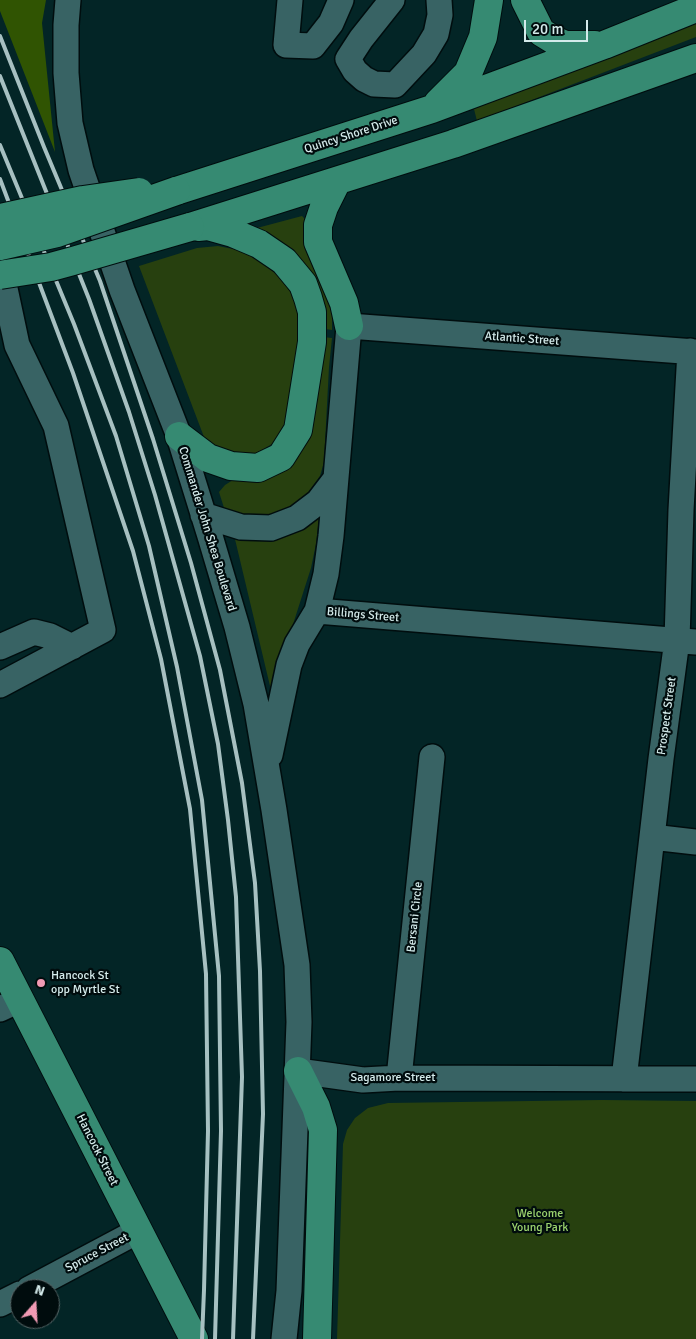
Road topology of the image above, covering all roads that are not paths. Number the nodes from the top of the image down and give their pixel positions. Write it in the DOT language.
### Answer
graph roads {
  1 [pos="68,0"];
  2 [pos="290,0"];
  3 [pos="341,0"];
  4 [pos="392,0"];
  5 [pos="438,0"];
  6 [pos="489,0"];
  7 [pos="525,0"];
  8 [pos="696,8"];
  9 [pos="604,45"];
  10 [pos="696,58"];
  11 [pos="432,109"];
  12 [pos="337,181"];
  13 [pos="176,190"];
  14 [pos="0,218"];
  15 [pos="190,227"];
  16 [pos="0,246"];
  17 [pos="0,265"];
  18 [pos="0,275"];
  19 [pos="349,326"];
  20 [pos="693,351"];
  21 [pos="8,352"];
  22 [pos="179,436"];
  23 [pos="334,481"];
  24 [pos="203,515"];
  25 [pos="317,611"];
  26 [pos="687,641"];
  27 [pos="0,647"];
  28 [pos="72,647"];
  29 [pos="0,685"];
  30 [pos="432,757"];
  31 [pos="267,772"];
  32 [pos="652,837"];
  33 [pos="696,842"];
  34 [pos="0,961"];
  35 [pos="10,1005"];
  36 [pos="298,1072"];
  37 [pos="399,1078"];
  38 [pos="624,1079"];
  39 [pos="696,1079"];
  40 [pos="138,1231"];
  41 [pos="47,1279"];
  42 [pos="194,1339"];
  43 [pos="284,1339"];
  44 [pos="317,1339"];
  1 -- 22 [label="street, Commander John Shea Boulevard"];
  2 -- 3 [label="street"];
  4 -- 5 [label="street"];
  6 -- 11 [label="main road"];
  7 -- 9 [label="main road"];
  8 -- 9 [label="main road, Quincy Shore Drive"];
  9 -- 11 [label="main road, Quincy Shore Drive"];
  10 -- 12 [label="main road"];
  11 -- 13 [label="main road, Quincy Shore Drive"];
  12 -- 15 [label="main road"];
  12 -- 19 [label="main road"];
  13 -- 14 [label="main road, bridge"];
  13 -- 16 [label="main road, Quincy Shore Drive, bridge"];
  15 -- 18 [label="main road, bridge"];
  15 -- 22 [label="main road"];
  17 -- 21 [label="street"];
  19 -- 20 [label="street, Atlantic Street"];
  19 -- 23 [label="street, Billings Street"];
  20 -- 26 [label="street, Prospect Street"];
  21 -- 28 [label="street"];
  22 -- 24 [label="street, Commander John Shea Boulevard"];
  23 -- 24 [label="street"];
  23 -- 25 [label="street, Billings Street"];
  24 -- 31 [label="street, Commander John Shea Boulevard"];
  25 -- 26 [label="street, Billings Street"];
  25 -- 31 [label="street"];
  26 -- 32 [label="street, Prospect Street"];
  27 -- 28 [label="street"];
  28 -- 29 [label="street"];
  30 -- 37 [label="street, Bersani Circle"];
  31 -- 36 [label="street, Commander John Shea Boulevard"];
  32 -- 33 [label="street"];
  32 -- 38 [label="street, Prospect Street"];
  34 -- 35 [label="main road, Hancock Street"];
  35 -- 40 [label="main road, Hancock Street"];
  36 -- 37 [label="street, Sagamore Street"];
  36 -- 43 [label="street"];
  36 -- 44 [label="main road"];
  37 -- 38 [label="street, Sagamore Street"];
  38 -- 39 [label="street, Sagamore Street"];
  40 -- 41 [label="street, Spruce Street"];
  40 -- 42 [label="main road, Hancock Street"];
}
